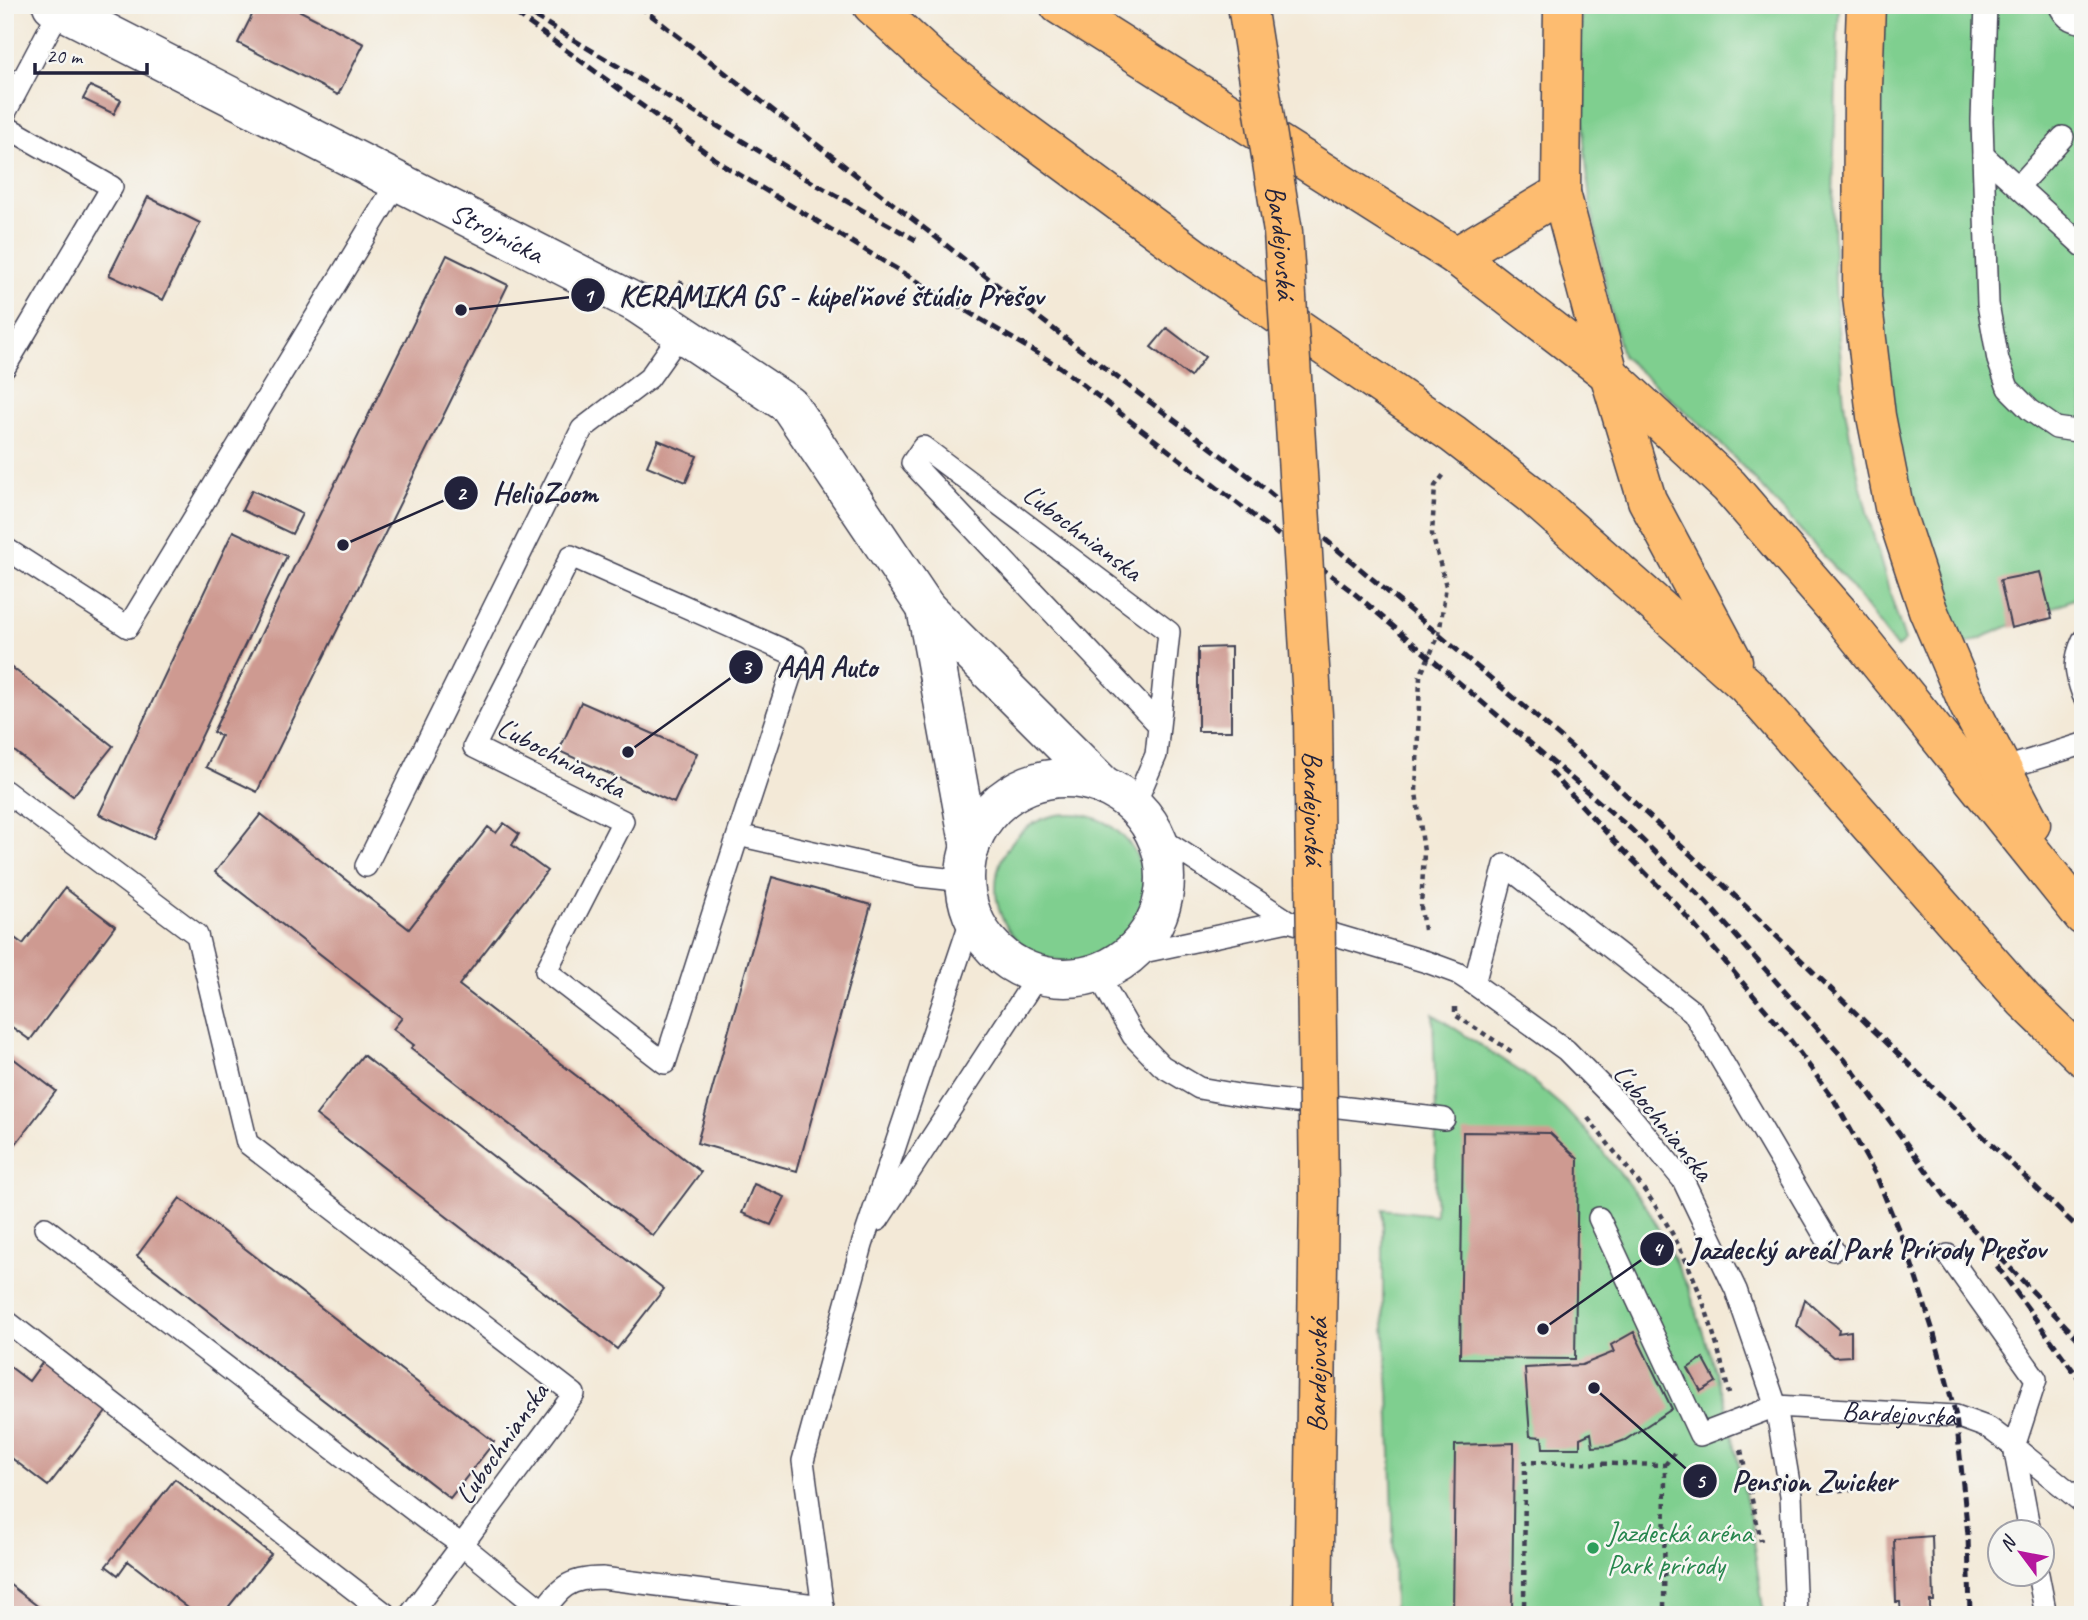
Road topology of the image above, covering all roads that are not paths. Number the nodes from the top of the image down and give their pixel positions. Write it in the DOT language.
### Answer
graph roads {
  1 [pos="872,5"];
  2 [pos="1059,5"];
  3 [pos="1247,5"];
  4 [pos="1563,5"];
  5 [pos="1866,5"];
  6 [pos="1986,5"];
  7 [pos="2059,5"];
  8 [pos="56,7"];
  9 [pos="2083,22"];
  10 [pos="5,113"];
  11 [pos="5,126"];
  12 [pos="2063,137"];
  13 [pos="1983,155"];
  14 [pos="398,181"];
  15 [pos="2018,187"];
  16 [pos="1561,193"];
  17 [pos="2083,246"];
  18 [pos="1456,256"];
  19 [pos="681,333"];
  20 [pos="5,368"];
  21 [pos="1609,374"];
  22 [pos="2083,432"];
  23 [pos="5,548"];
  24 [pos="926,608"];
  25 [pos="2083,640"];
  26 [pos="1746,685"];
  27 [pos="2083,695"];
  28 [pos="1159,725"];
  29 [pos="2083,744"];
  30 [pos="2002,769"];
  31 [pos="5,791"];
  32 [pos="1131,809"];
  33 [pos="738,835"];
  34 [pos="366,866"];
  35 [pos="969,882"];
  36 [pos="2078,910"];
  37 [pos="1288,921"];
  38 [pos="1113,964"];
  39 [pos="1038,975"];
  40 [pos="1466,978"];
  41 [pos="2083,1057"];
  42 [pos="1444,1119"];
  43 [pos="1599,1218"];
  44 [pos="45,1228"];
  45 [pos="862,1245"];
  46 [pos="1833,1250"];
  47 [pos="1948,1255"];
  48 [pos="5,1320"];
  49 [pos="1776,1406"];
  50 [pos="2014,1447"];
  51 [pos="2083,1503"];
  52 [pos="2027,1518"];
  53 [pos="1314,1520"];
  54 [pos="462,1545"];
  55 [pos="2041,1588"];
  56 [pos="824,1610"];
  57 [pos="541,1613"];
  58 [pos="387,1615"];
  59 [pos="410,1615"];
  60 [pos="1297,1615"];
  61 [pos="1313,1615"];
  62 [pos="1331,1615"];
  63 [pos="1796,1615"];
  64 [pos="2046,1615"];
  1 -- 26 [label="main road"];
  2 -- 18 [label="main road"];
  3 -- 53 [label="main road, Bardejovská, bridge"];
  4 -- 16 [label="main road"];
  5 -- 30 [label="main road"];
  6 -- 13 [label="lane"];
  7 -- 9 [label="lane"];
  8 -- 10 [label="lane"];
  8 -- 14 [label="street, Strojnícka"];
  11 -- 20 [label="lane"];
  12 -- 15 [label="lane"];
  13 -- 15 [label="lane"];
  13 -- 22 [label="lane"];
  14 -- 19 [label="street, Strojnícka"];
  14 -- 23 [label="lane"];
  15 -- 17 [label="lane"];
  16 -- 18 [label="main road"];
  16 -- 21 [label="main road"];
  18 -- 21 [label="main road"];
  19 -- 24 [label="street, Strojnícka"];
  19 -- 34 [label="lane"];
  21 -- 26 [label="main road"];
  21 -- 36 [label="main road"];
  24 -- 32 [label="street"];
  24 -- 35 [label="street"];
  25 -- 27 [label="lane"];
  26 -- 41 [label="main road"];
  28 -- 28 [label="lane, Ľubochnianska"];
  28 -- 32 [label="lane, Ľubochnianska"];
  29 -- 30 [label="lane"];
  30 -- 36 [label="main road"];
  31 -- 54 [label="lane, Ľubochnianska"];
  32 -- 35 [label="street"];
  32 -- 37 [label="lane"];
  32 -- 38 [label="street"];
  33 -- 33 [label="lane, Ľubochnianska"];
  33 -- 35 [label="lane"];
  35 -- 39 [label="street"];
  35 -- 45 [label="lane"];
  37 -- 38 [label="lane"];
  37 -- 40 [label="lane, Ľubochnianska"];
  38 -- 39 [label="street"];
  38 -- 42 [label="lane"];
  39 -- 45 [label="lane"];
  40 -- 46 [label="lane"];
  40 -- 49 [label="lane, Ľubochnianska"];
  43 -- 49 [label="lane"];
  44 -- 54 [label="lane"];
  45 -- 56 [label="lane"];
  47 -- 50 [label="lane"];
  48 -- 58 [label="lane"];
  49 -- 50 [label="lane, Bardejovská"];
  49 -- 63 [label="lane, Ľubochnianska"];
  50 -- 51 [label="lane, Bardejovská"];
  50 -- 52 [label="lane"];
  53 -- 60 [label="lane"];
  53 -- 61 [label="main road, Bardejovská"];
  53 -- 62 [label="lane"];
  54 -- 57 [label="lane, Ľubochnianska"];
  54 -- 59 [label="lane, Ľubochnianska"];
  55 -- 64 [label="lane"];
  56 -- 57 [label="lane, Ľubochnianska"];
}
